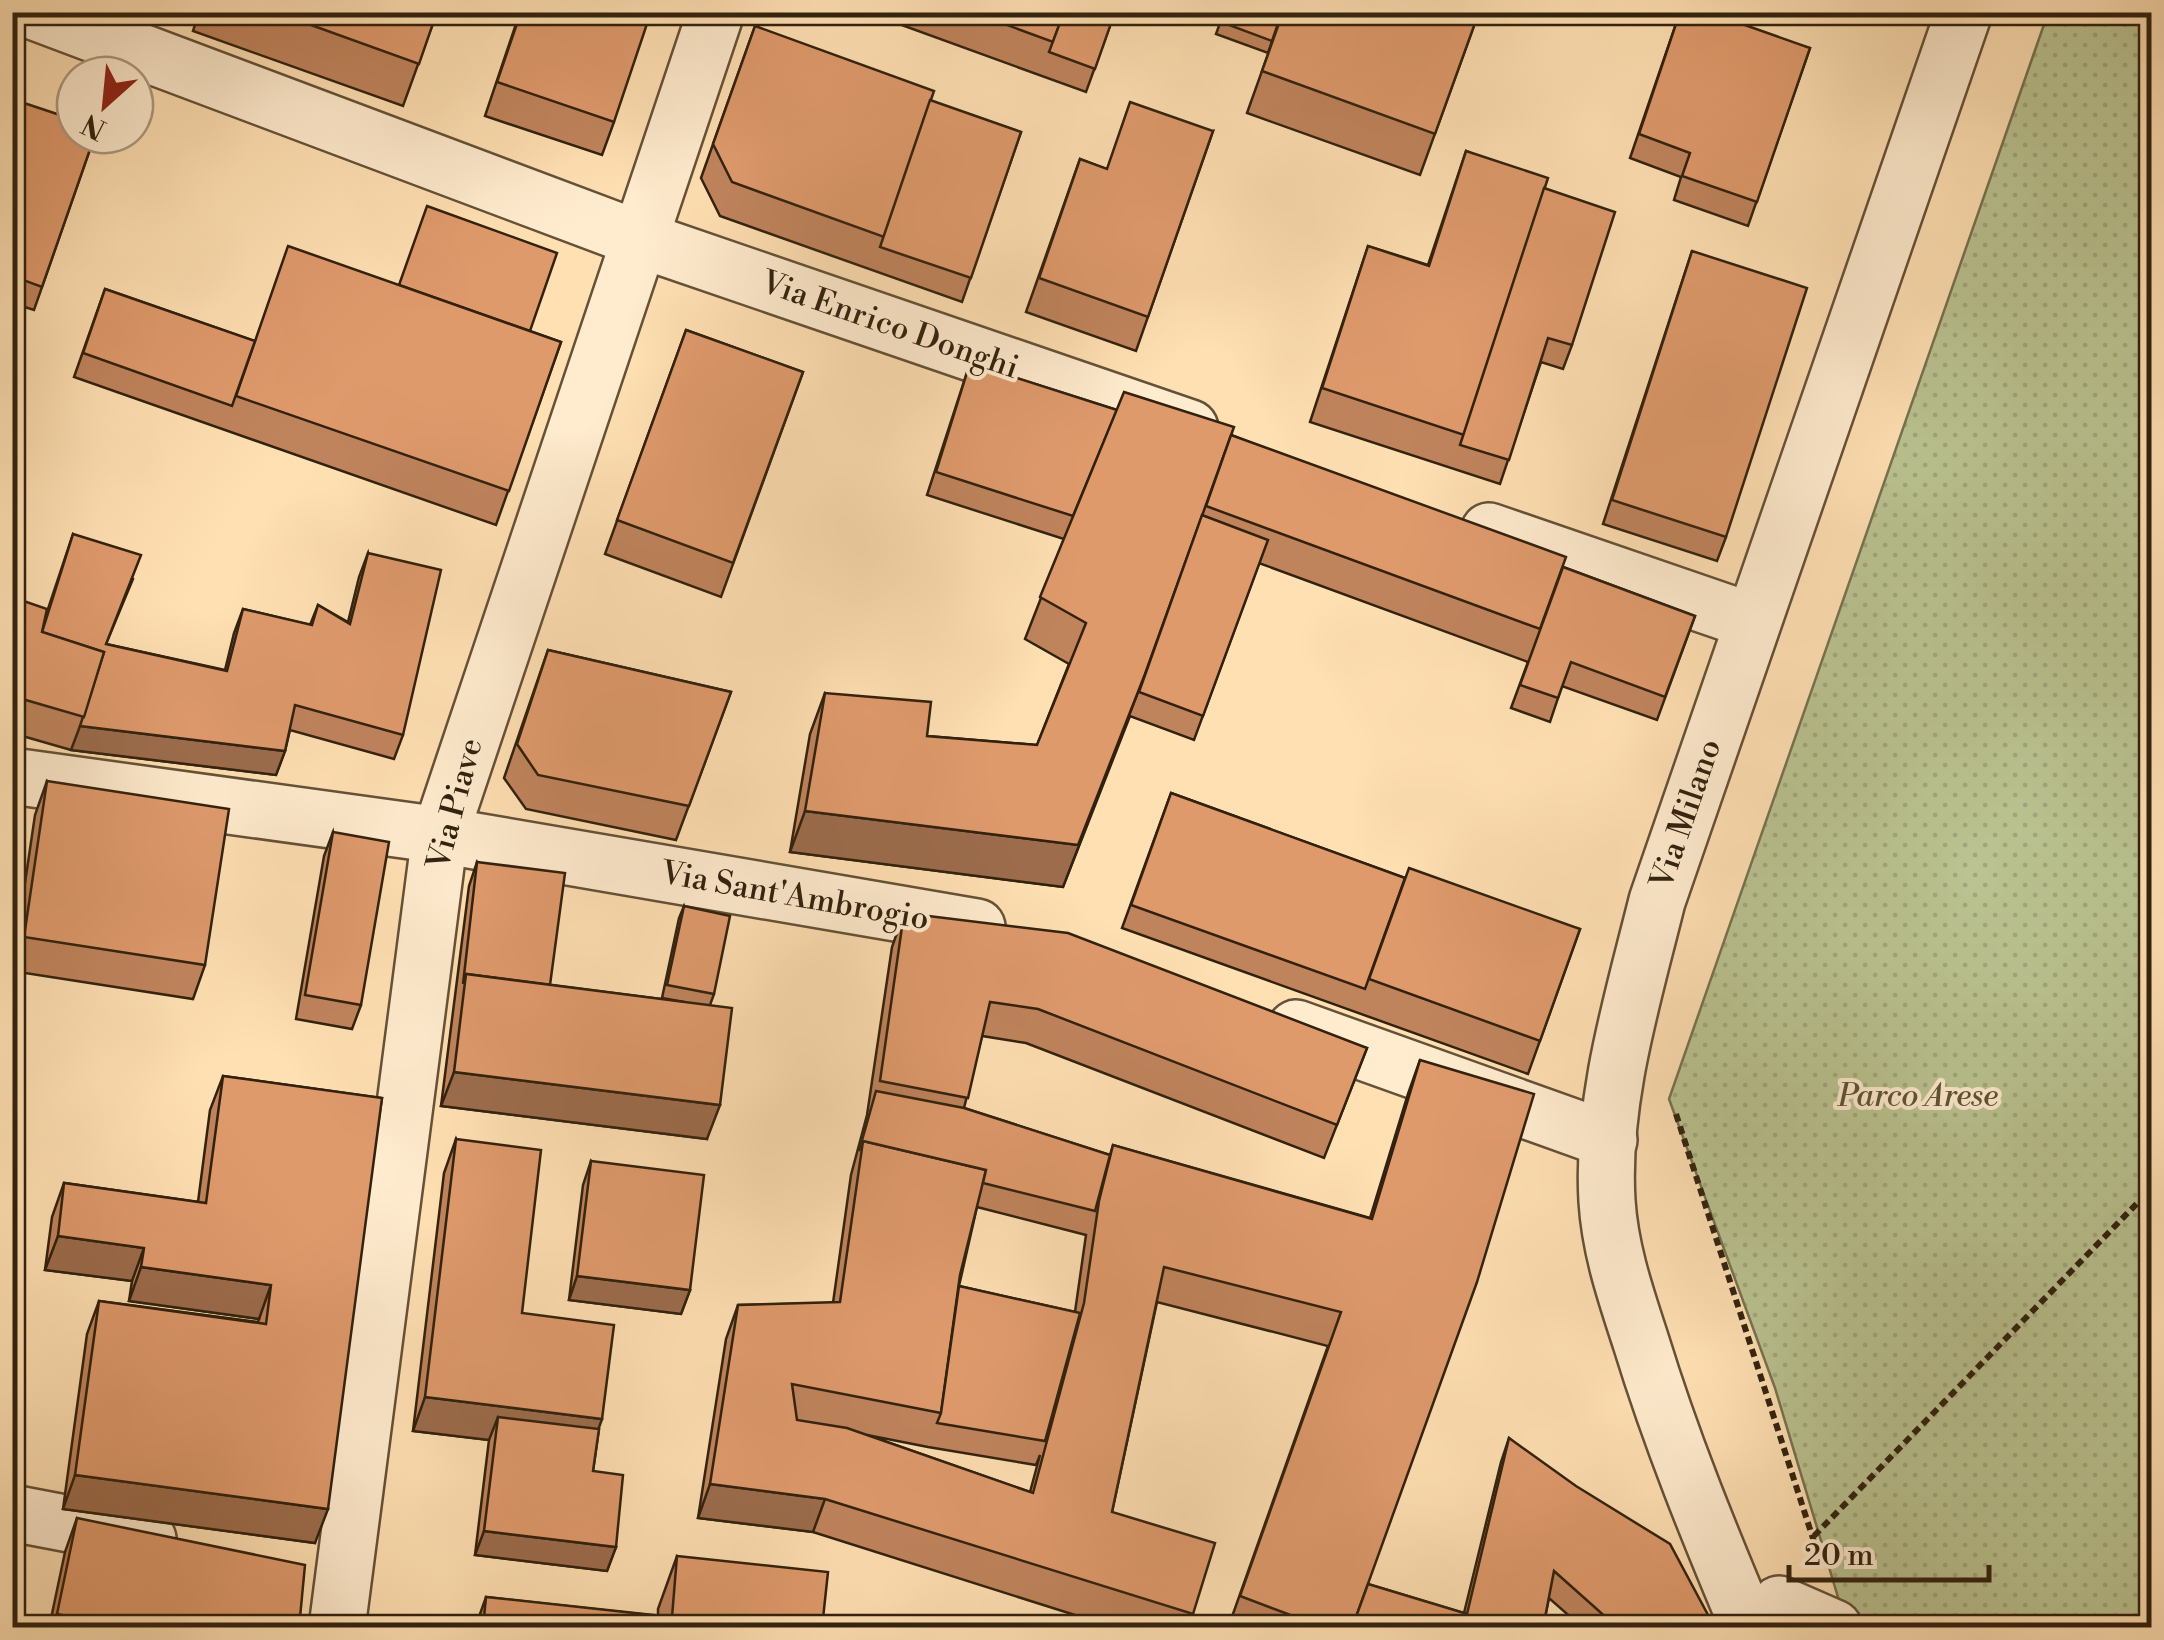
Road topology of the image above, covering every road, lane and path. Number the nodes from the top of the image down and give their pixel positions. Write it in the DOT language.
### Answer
graph roads {
  1 [pos="34,12"];
  2 [pos="716,12"];
  3 [pos="1964,12"];
  4 [pos="639,239"];
  5 [pos="1242,446"];
  6 [pos="1450,517"];
  7 [pos="1751,620"];
  8 [pos="12,776"];
  9 [pos="440,835"];
  10 [pos="1017,934"];
  11 [pos="1258,1014"];
  12 [pos="1673,1106"];
  13 [pos="1609,1140"];
  14 [pos="2152,1188"];
  15 [pos="12,1513"];
  16 [pos="1814,1536"];
  17 [pos="187,1547"];
  18 [pos="1818,1554"];
  19 [pos="328,1591"];
  20 [pos="1749,1628"];
  21 [pos="1788,1628"];
  22 [pos="1834,1628"];
  1 -- 4 [label="street, Via Enrico Donghi"];
  2 -- 4 [label="street, Via Piave"];
  3 -- 7 [label="street, Via Milano"];
  4 -- 5 [label="street, Via Enrico Donghi"];
  4 -- 9 [label="street, Via Piave"];
  6 -- 7 [label="street"];
  7 -- 13 [label="street, Via Milano"];
  8 -- 9 [label="street, Via Sant'Ambrogio"];
  9 -- 10 [label="street, Via Sant'Ambrogio"];
  9 -- 19 [label="street, Via Piave"];
  11 -- 13 [label="street"];
  12 -- 16 [label="path"];
  13 -- 20 [label="street, Via Milano"];
  14 -- 16 [label="path"];
  15 -- 17 [label="street"];
  16 -- 18 [label="path"];
  21 -- 22 [label="street"];
}
